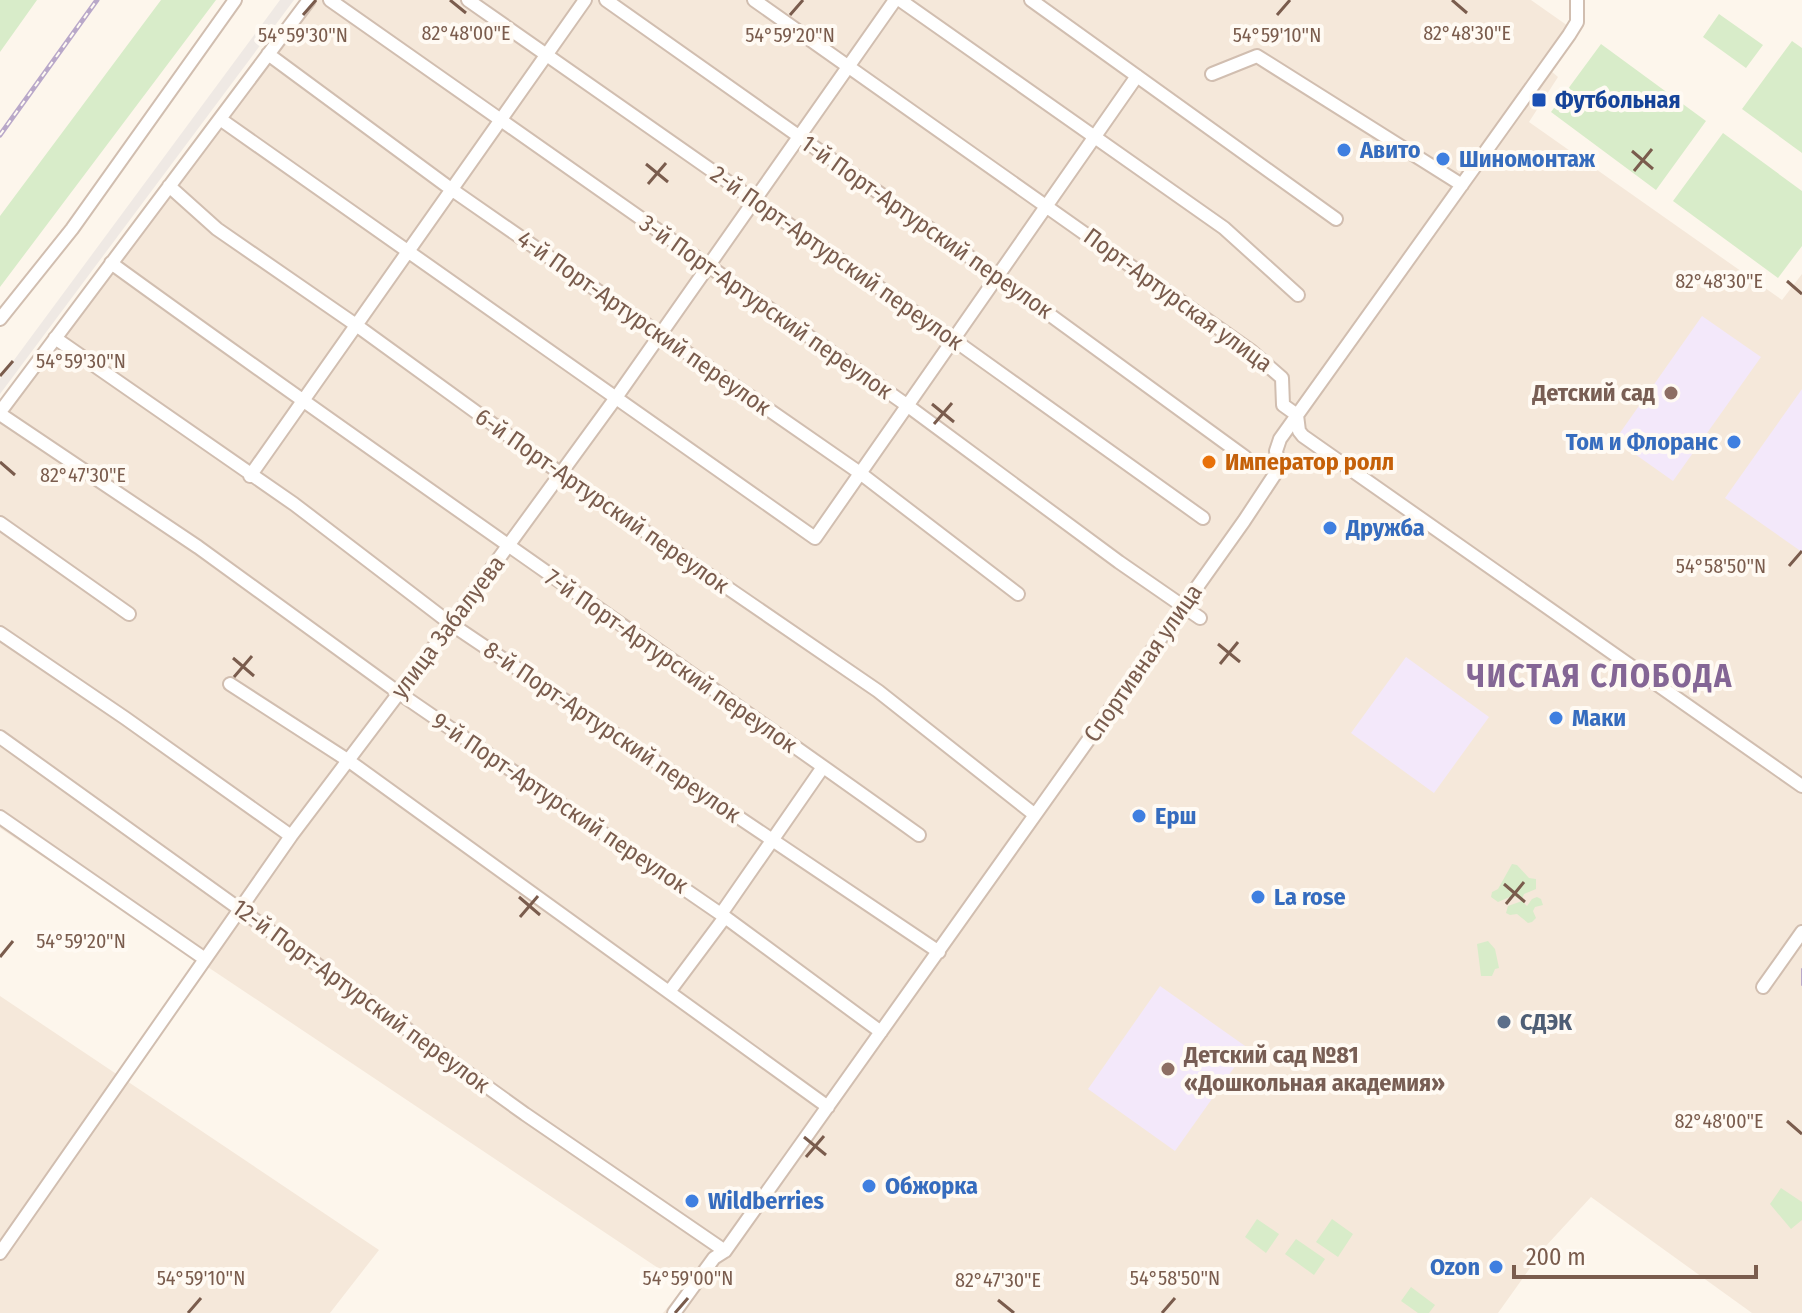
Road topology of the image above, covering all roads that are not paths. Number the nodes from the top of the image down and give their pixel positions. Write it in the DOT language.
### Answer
graph roads {
  1 [pos="235,0"];
  2 [pos="309,0"];
  3 [pos="330,0"];
  4 [pos="468,0"];
  5 [pos="585,0"];
  6 [pos="606,0"];
  7 [pos="754,0"];
  8 [pos="1031,0"];
  9 [pos="1577,0"];
  10 [pos="893,1"];
  11 [pos="268,54"];
  12 [pos="546,55"];
  13 [pos="849,65"];
  14 [pos="1212,74"];
  15 [pos="1137,76"];
  16 [pos="220,119"];
  17 [pos="500,121"];
  18 [pos="799,135"];
  19 [pos="1094,138"];
  20 [pos="1462,185"];
  21 [pos="169,186"];
  22 [pos="451,189"];
  23 [pos="754,200"];
  24 [pos="1048,206"];
  25 [pos="1336,219"];
  26 [pos="408,252"];
  27 [pos="111,263"];
  28 [pos="708,267"];
  29 [pos="998,277"];
  30 [pos="1298,295"];
  31 [pos="0,319"];
  32 [pos="356,325"];
  33 [pos="661,334"];
  34 [pos="55,338"];
  35 [pos="954,340"];
  36 [pos="615,399"];
  37 [pos="303,402"];
  38 [pos="908,406"];
  39 [pos="0,413"];
  40 [pos="1297,415"];
  41 [pos="1245,457"];
  42 [pos="560,473"];
  43 [pos="860,473"];
  44 [pos="250,476"];
  45 [pos="1203,518"];
  46 [pos="0,523"];
  47 [pos="507,547"];
  48 [pos="1018,594"];
  49 [pos="1183,606"];
  50 [pos="129,614"];
  51 [pos="1200,618"];
  52 [pos="451,624"];
  53 [pos="0,633"];
  54 [pos="230,684"];
  55 [pos="399,693"];
  56 [pos="0,737"];
  57 [pos="349,761"];
  58 [pos="823,767"];
  59 [pos="1802,786"];
  60 [pos="1035,815"];
  61 [pos="0,817"];
  62 [pos="919,835"];
  63 [pos="291,836"];
  64 [pos="772,840"];
  65 [pos="240,909"];
  66 [pos="723,915"];
  67 [pos="1802,932"];
  68 [pos="939,952"];
  69 [pos="205,959"];
  70 [pos="1763,987"];
  71 [pos="669,992"];
  72 [pos="881,1032"];
  73 [pos="828,1107"];
  74 [pos="725,1251"];
  75 [pos="0,1253"];
  76 [pos="674,1313"];
  1 -- 31 [label="street"];
  2 -- 11 [label="street"];
  3 -- 17 [label="street, 3-й Порт-Артурский переулок"];
  4 -- 12 [label="street, 2-й Порт-Артурский переулок"];
  5 -- 12 [label="street"];
  6 -- 18 [label="street, 1-й Порт-Артурский переулок"];
  7 -- 13 [label="street, Порт-Артурская улица"];
  8 -- 15 [label="street"];
  9 -- 20 [label="street, Спортивная улица"];
  10 -- 13 [label="street, улица Забалуева"];
  10 -- 19 [label="street"];
  11 -- 16 [label="street"];
  11 -- 22 [label="street, 4-й Порт-Артурский переулок"];
  12 -- 17 [label="street"];
  12 -- 23 [label="street, 2-й Порт-Артурский переулок"];
  13 -- 18 [label="street, улица Забалуева"];
  13 -- 24 [label="street, Порт-Артурская улица"];
  14 -- 20 [label="street"];
  15 -- 19 [label="street"];
  15 -- 25 [label="street"];
  16 -- 21 [label="street"];
  16 -- 26 [label="street"];
  17 -- 22 [label="street"];
  17 -- 28 [label="street, 3-й Порт-Артурский переулок"];
  18 -- 23 [label="street, улица Забалуева"];
  18 -- 29 [label="street, 1-й Порт-Артурский переулок"];
  19 -- 24 [label="street"];
  19 -- 30 [label="street"];
  20 -- 40 [label="street, Спортивная улица"];
  21 -- 27 [label="street"];
  21 -- 32 [label="street, 6-й Порт-Артурский переулок"];
  22 -- 26 [label="street"];
  22 -- 33 [label="street, 4-й Порт-Артурский переулок"];
  23 -- 28 [label="street, улица Забалуева"];
  23 -- 35 [label="street, 2-й Порт-Артурский переулок"];
  24 -- 29 [label="street"];
  24 -- 40 [label="street, Порт-Артурская улица"];
  26 -- 32 [label="street"];
  26 -- 36 [label="street"];
  27 -- 34 [label="street"];
  27 -- 37 [label="street, 7-й Порт-Артурский переулок"];
  28 -- 33 [label="street, улица Забалуева"];
  28 -- 38 [label="street, 3-й Порт-Артурский переулок"];
  29 -- 35 [label="street"];
  29 -- 41 [label="street, 1-й Порт-Артурский переулок"];
  32 -- 37 [label="street"];
  32 -- 42 [label="street, 6-й Порт-Артурский переулок"];
  33 -- 36 [label="street, улица Забалуева"];
  33 -- 43 [label="street, 4-й Порт-Артурский переулок"];
  34 -- 39 [label="street"];
  34 -- 44 [label="street, 8-й Порт-Артурский переулок"];
  35 -- 38 [label="street"];
  35 -- 45 [label="street, 2-й Порт-Артурский переулок"];
  36 -- 42 [label="street, улица Забалуева"];
  36 -- 43 [label="street"];
  37 -- 44 [label="street"];
  37 -- 47 [label="street, 7-й Порт-Артурский переулок"];
  38 -- 43 [label="street"];
  38 -- 49 [label="street, 3-й Порт-Артурский переулок"];
  39 -- 55 [label="street, 9-й Порт-Артурский переулок"];
  40 -- 49 [label="street, Спортивная улица"];
  40 -- 59 [label="street, Порт-Артурская улица"];
  42 -- 47 [label="street, улица Забалуева"];
  42 -- 60 [label="street, 6-й Порт-Артурский переулок"];
  43 -- 48 [label="street, 4-й Порт-Артурский переулок"];
  44 -- 52 [label="street, 8-й Порт-Артурский переулок"];
  46 -- 50 [label="street"];
  47 -- 52 [label="street, улица Забалуева"];
  47 -- 58 [label="street, 7-й Порт-Артурский переулок"];
  49 -- 51 [label="street, 3-й Порт-Артурский переулок"];
  49 -- 60 [label="street, Спортивная улица"];
  52 -- 55 [label="street, улица Забалуева"];
  52 -- 64 [label="street, 8-й Порт-Артурский переулок"];
  53 -- 63 [label="street"];
  54 -- 57 [label="street"];
  55 -- 57 [label="street, улица Забалуева"];
  55 -- 66 [label="street, 9-й Порт-Артурский переулок"];
  56 -- 65 [label="street, 12-й Порт-Артурский переулок"];
  57 -- 63 [label="street, улица Забалуева"];
  57 -- 71 [label="street"];
  58 -- 62 [label="street, 7-й Порт-Артурский переулок"];
  58 -- 64 [label="street"];
  60 -- 68 [label="street, Спортивная улица"];
  61 -- 69 [label="street"];
  63 -- 65 [label="street, улица Забалуева"];
  64 -- 66 [label="street"];
  64 -- 68 [label="street, 8-й Порт-Артурский переулок"];
  65 -- 69 [label="street, улица Забалуева"];
  65 -- 74 [label="street, 12-й Порт-Артурский переулок"];
  66 -- 71 [label="street"];
  66 -- 72 [label="street, 9-й Порт-Артурский переулок"];
  67 -- 70 [label="street"];
  68 -- 72 [label="street, Спортивная улица"];
  69 -- 75 [label="street, улица Забалуева"];
  71 -- 73 [label="street"];
  72 -- 73 [label="street, Спортивная улица"];
  73 -- 74 [label="street, Спортивная улица"];
  74 -- 76 [label="street, Спортивная улица"];
}
